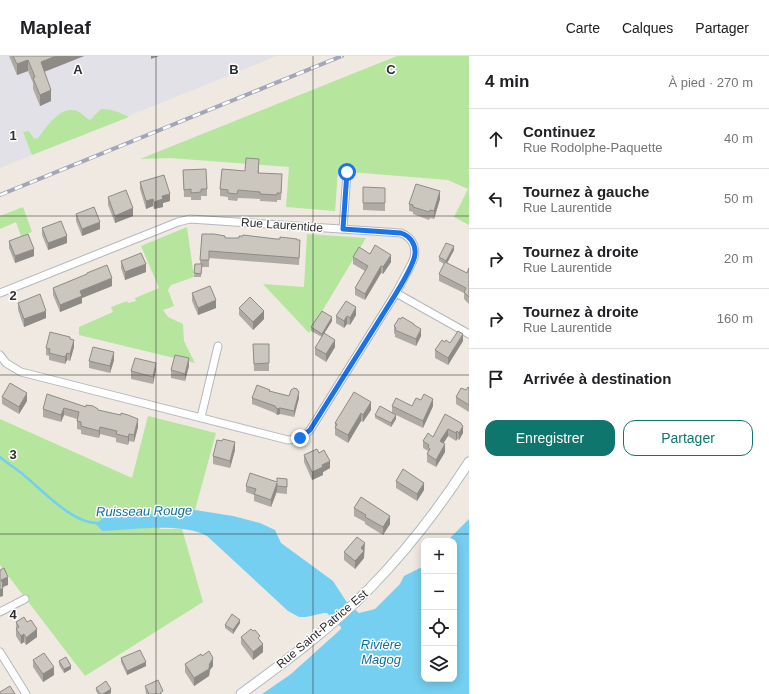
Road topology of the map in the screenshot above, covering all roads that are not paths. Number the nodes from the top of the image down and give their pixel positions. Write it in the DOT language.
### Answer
graph roads {
  1 [pos="347,172"];
  2 [pos="343,229"];
  3 [pos="0,293"];
  4 [pos="396,293"];
  5 [pos="469,334"];
  6 [pos="218,346"];
  7 [pos="0,354"];
  8 [pos="201,417"];
  9 [pos="469,462"];
  10 [pos="25,599"];
  11 [pos="0,612"];
  12 [pos="0,652"];
  13 [pos="26,694"];
  14 [pos="241,694"];
  1 -- 2 [label="street"];
  2 -- 3 [label="street, Rue Laurentide"];
  2 -- 4 [label="street, Rue Laurentide"];
  4 -- 5 [label="street"];
  4 -- 8 [label="street, Rue Laurentide"];
  6 -- 8 [label="street"];
  7 -- 8 [label="street, Rue Laurentide"];
  9 -- 14 [label="street, Rue Saint-Patrice Est"];
  10 -- 11 [label="street"];
  12 -- 13 [label="street"];
}
